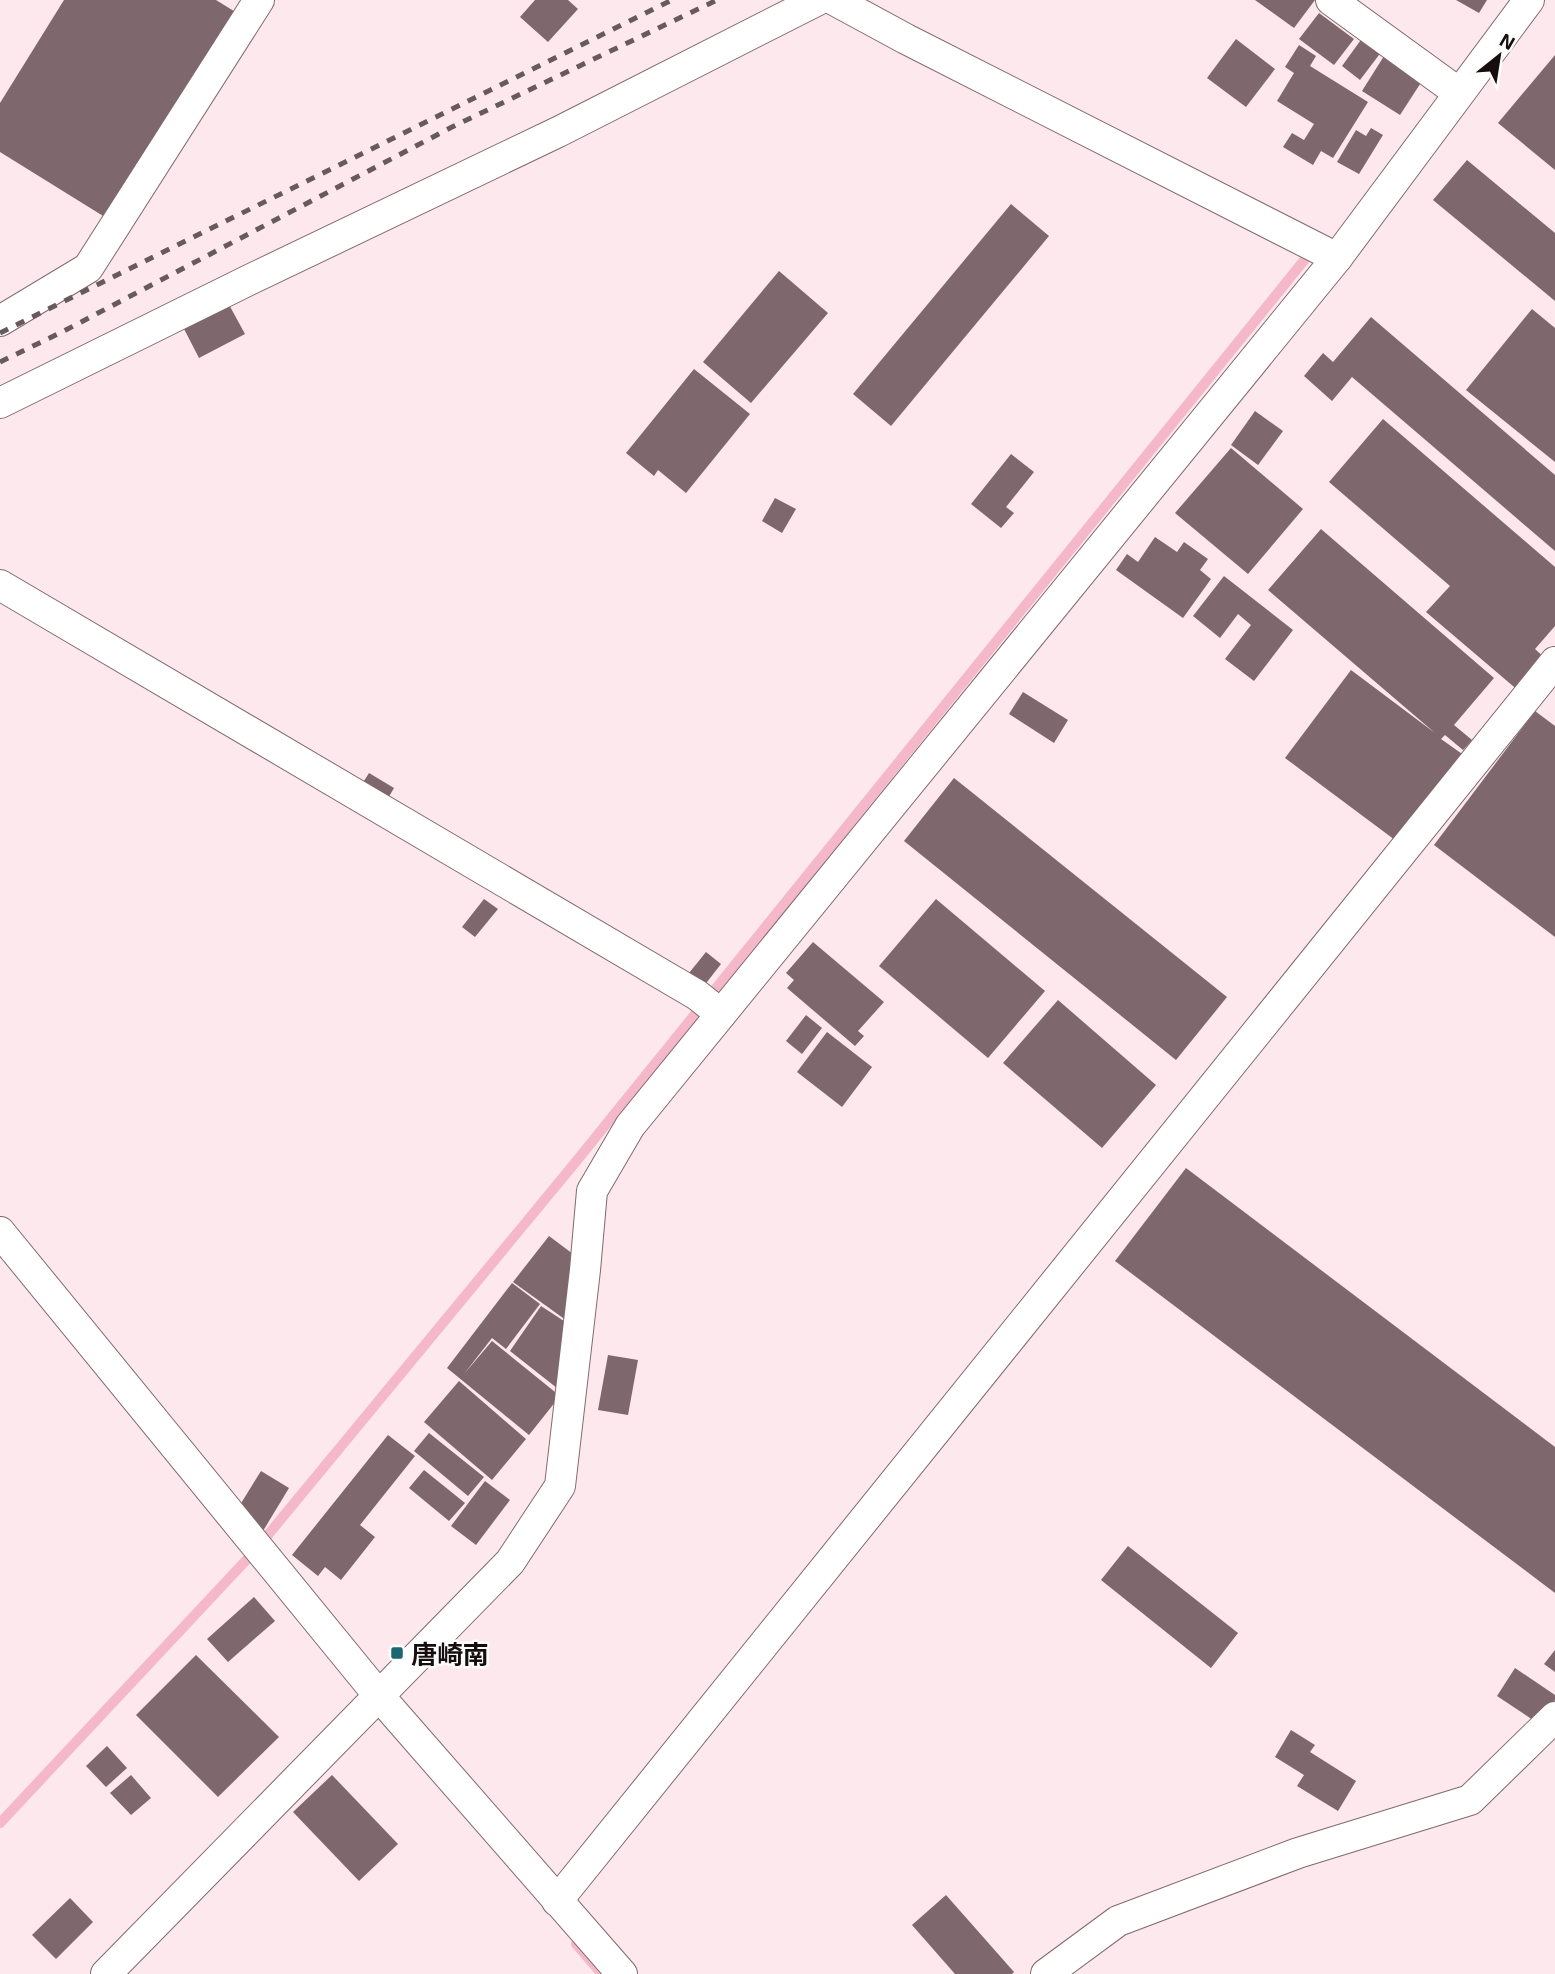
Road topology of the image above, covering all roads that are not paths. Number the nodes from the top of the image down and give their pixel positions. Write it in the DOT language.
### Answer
graph roads {
  1 [pos="259,0"];
  2 [pos="818,0"];
  3 [pos="834,0"];
  4 [pos="1331,0"];
  5 [pos="1529,0"];
  6 [pos="1460,93"];
  7 [pos="1337,258"];
  8 [pos="0,321"];
  9 [pos="0,403"];
  10 [pos="0,584"];
  11 [pos="1555,662"];
  12 [pos="721,1014"];
  13 [pos="0,1232"];
  14 [pos="380,1697"];
  15 [pos="1555,1717"];
  16 [pos="557,1901"];
  17 [pos="106,1974"];
  18 [pos="622,1974"];
  19 [pos="1046,1974"];
  1 -- 8 [label="street"];
  2 -- 9 [label="street"];
  3 -- 7 [label="street"];
  4 -- 6 [label="street"];
  5 -- 6 [label="street"];
  6 -- 7 [label="street"];
  7 -- 12 [label="street"];
  10 -- 12 [label="street"];
  11 -- 16 [label="street"];
  12 -- 14 [label="street"];
  13 -- 14 [label="street"];
  14 -- 16 [label="street"];
  14 -- 17 [label="street"];
  15 -- 19 [label="street"];
  16 -- 18 [label="street"];
}
